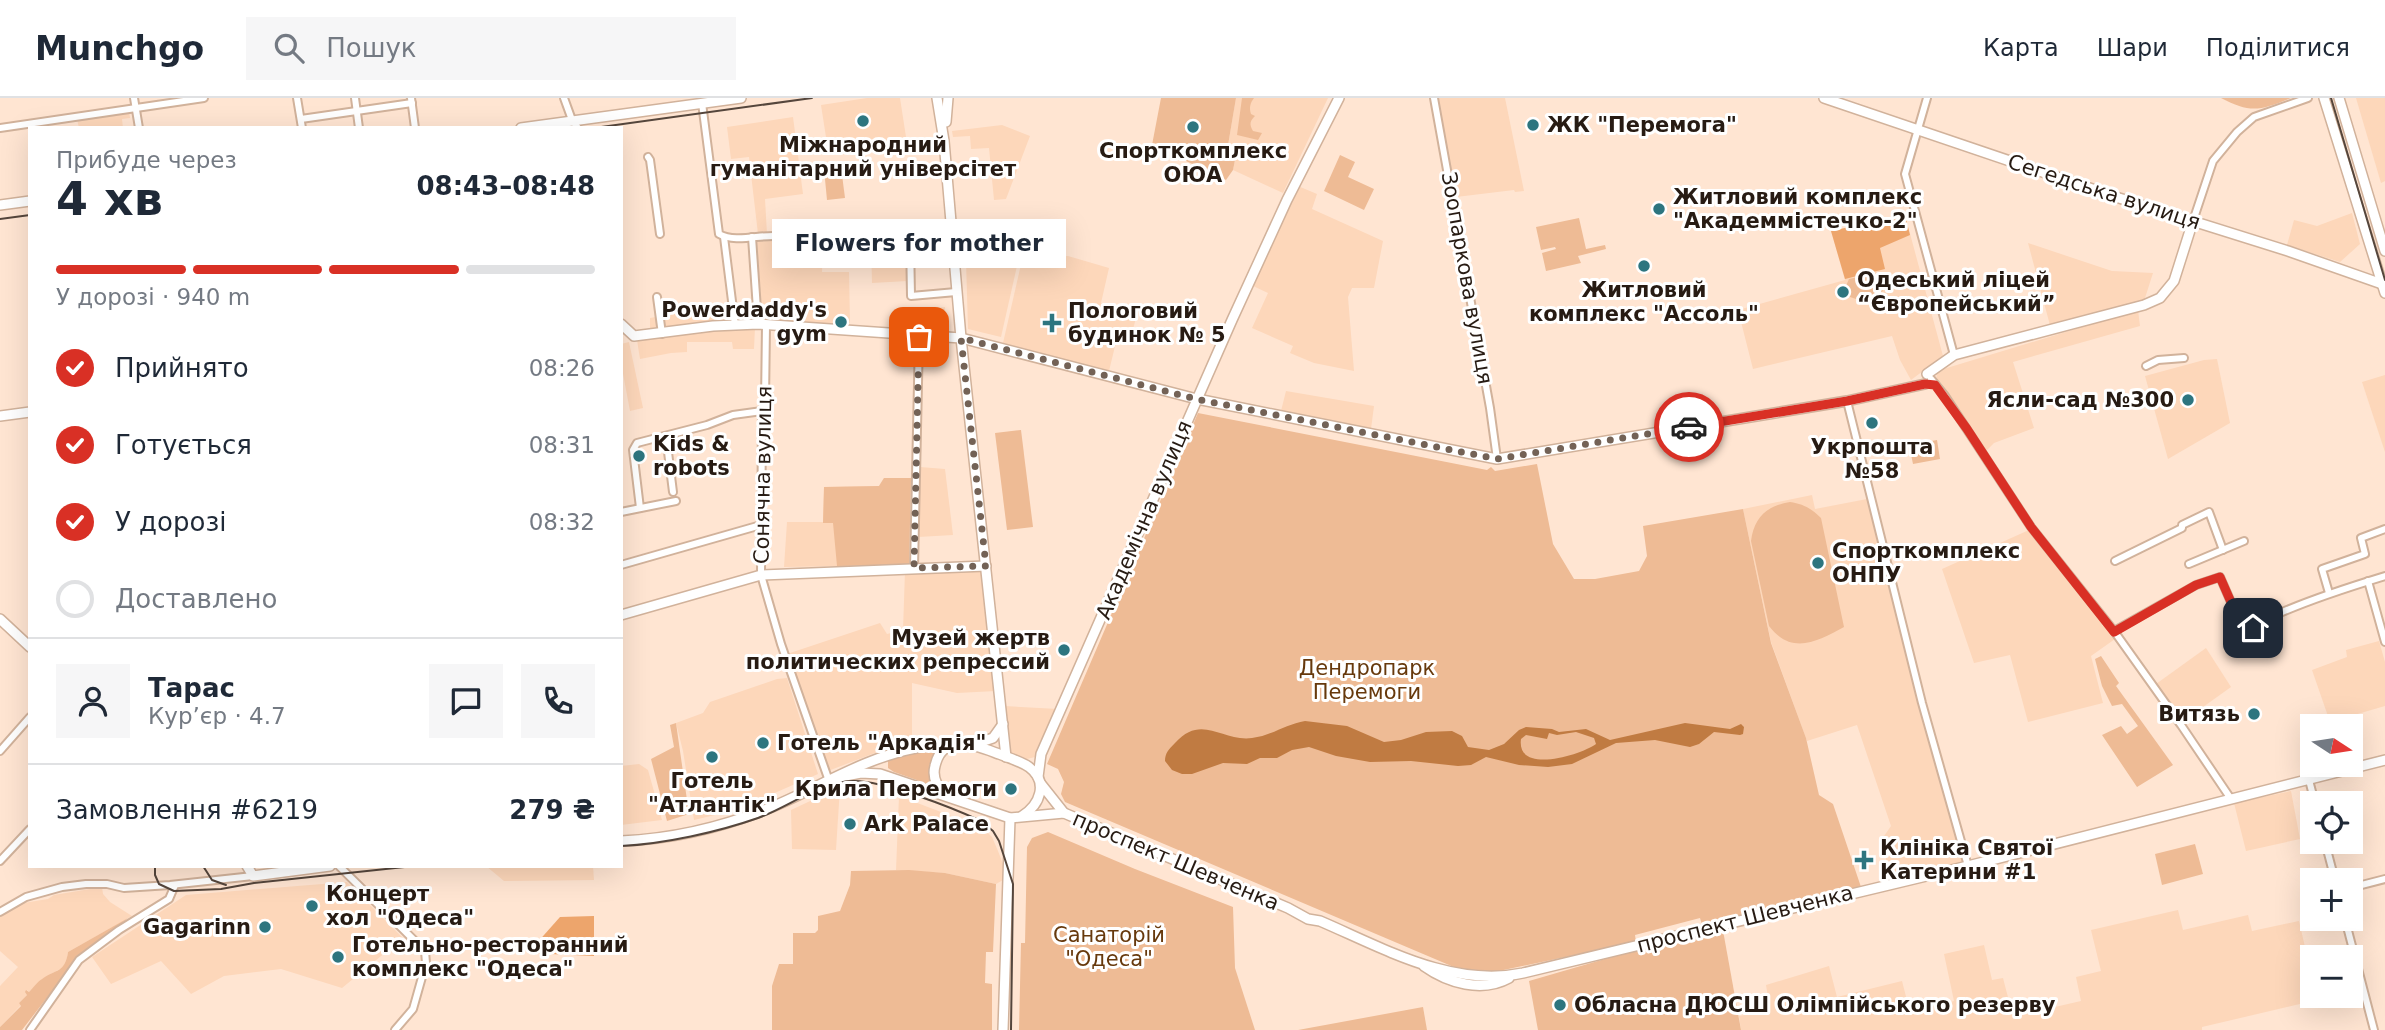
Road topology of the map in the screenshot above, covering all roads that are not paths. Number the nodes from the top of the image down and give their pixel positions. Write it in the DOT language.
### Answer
graph roads {
  1 [pos="134,98"];
  2 [pos="204,98"];
  3 [pos="297,98"];
  4 [pos="355,98"];
  5 [pos="564,98"];
  6 [pos="741,98"];
  7 [pos="937,98"];
  8 [pos="948,98"];
  9 [pos="1339,98"];
  10 [pos="1434,98"];
  11 [pos="1824,98"];
  12 [pos="1927,98"];
  13 [pos="2308,98"];
  14 [pos="2324,98"];
  15 [pos="2339,98"];
  16 [pos="411,100"];
  17 [pos="702,103"];
  18 [pos="136,108"];
  19 [pos="356,111"];
  20 [pos="301,119"];
  21 [pos="575,124"];
  22 [pos="139,126"];
  23 [pos="302,126"];
  24 [pos="359,126"];
  25 [pos="415,126"];
  26 [pos="548,126"];
  27 [pos="0,128"];
  28 [pos="1917,129"];
  29 [pos="944,141"];
  30 [pos="648,157"];
  31 [pos="28,201"];
  32 [pos="0,205"];
  33 [pos="2193,221"];
  34 [pos="660,234"];
  35 [pos="722,235"];
  36 [pos="752,237"];
  37 [pos="2384,246"];
  38 [pos="2384,287"];
  39 [pos="956,292"];
  40 [pos="657,297"];
  41 [pos="735,324"];
  42 [pos="762,325"];
  43 [pos="623,326"];
  44 [pos="662,334"];
  45 [pos="919,337"];
  46 [pos="961,338"];
  47 [pos="1954,355"];
  48 [pos="2184,358"];
  49 [pos="2146,366"];
  50 [pos="1929,379"];
  51 [pos="1196,399"];
  52 [pos="1847,401"];
  53 [pos="762,411"];
  54 [pos="28,412"];
  55 [pos="0,416"];
  56 [pos="666,436"];
  57 [pos="1497,459"];
  58 [pos="673,492"];
  59 [pos="676,501"];
  60 [pos="640,508"];
  61 [pos="623,512"];
  62 [pos="761,525"];
  63 [pos="2385,529"];
  64 [pos="2245,541"];
  65 [pos="2223,550"];
  66 [pos="2115,561"];
  67 [pos="623,564"];
  68 [pos="2189,564"];
  69 [pos="986,566"];
  70 [pos="914,568"];
  71 [pos="761,575"];
  72 [pos="2385,576"];
  73 [pos="2368,582"];
  74 [pos="2329,593"];
  75 [pos="623,614"];
  76 [pos="0,619"];
  77 [pos="2114,632"];
  78 [pos="2385,642"];
  79 [pos="28,645"];
  80 [pos="28,718"];
  81 [pos="1003,724"];
  82 [pos="953,745"];
  83 [pos="974,745"];
  84 [pos="0,751"];
  85 [pos="896,753"];
  86 [pos="1041,754"];
  87 [pos="1006,757"];
  88 [pos="2385,760"];
  89 [pos="1020,762"];
  90 [pos="840,777"];
  91 [pos="893,779"];
  92 [pos="1039,780"];
  93 [pos="2309,780"];
  94 [pos="829,781"];
  95 [pos="2312,791"];
  96 [pos="947,796"];
  97 [pos="2231,799"];
  98 [pos="1064,813"];
  99 [pos="1014,818"];
  100 [pos="28,831"];
  101 [pos="623,841"];
  102 [pos="0,861"];
  103 [pos="1968,866"];
  104 [pos="248,868"];
  105 [pos="315,868"];
  106 [pos="341,868"];
  107 [pos="253,876"];
  108 [pos="2385,879"];
  109 [pos="173,885"];
  110 [pos="2363,885"];
  111 [pos="0,912"];
  112 [pos="2348,931"];
  113 [pos="30,1030"];
  114 [pos="395,1030"];
  115 [pos="1003,1030"];
  116 [pos="2374,1030"];
  1 -- 18 [label="street"];
  2 -- 18 [label="street"];
  3 -- 20 [label="street"];
  4 -- 19 [label="street"];
  5 -- 21 [label="street"];
  6 -- 17 [label="main road"];
  7 -- 29 [label="main road"];
  8 -- 29 [label="main road"];
  9 -- 51 [label="main road, Академічна вулиця"];
  10 -- 57 [label="street, Зоопаркова вулиця"];
  11 -- 28 [label="main road, Сегедська вулиця"];
  12 -- 28 [label="street"];
  13 -- 33 [label="street"];
  14 -- 38 [label="main road"];
  15 -- 37 [label="main road"];
  16 -- 19 [label="street"];
  16 -- 25 [label="street"];
  17 -- 21 [label="main road"];
  17 -- 35 [label="street"];
  18 -- 22 [label="street"];
  18 -- 27 [label="street"];
  19 -- 20 [label="street"];
  19 -- 24 [label="street"];
  20 -- 23 [label="street"];
  21 -- 26 [label="main road"];
  28 -- 33 [label="main road, Сегедська вулиця"];
  28 -- 47 [label="street"];
  29 -- 39 [label="main road"];
  30 -- 34 [label="street"];
  31 -- 32 [label="main road"];
  33 -- 38 [label="main road, Сегедська вулиця"];
  33 -- 47 [label="main road"];
  35 -- 36 [label="street"];
  35 -- 41 [label="street"];
  36 -- 39 [label="street"];
  36 -- 42 [label="street, Сонячна вулиця"];
  39 -- 46 [label="main road"];
  40 -- 44 [label="street"];
  41 -- 42 [label="main road"];
  41 -- 44 [label="main road"];
  42 -- 45 [label="main road"];
  42 -- 53 [label="street, Сонячна вулиця"];
  43 -- 44 [label="main road"];
  45 -- 46 [label="main road"];
  45 -- 70 [label="street"];
  46 -- 51 [label="main road"];
  46 -- 69 [label="main road"];
  47 -- 50 [label="main road"];
  48 -- 49 [label="street"];
  50 -- 52 [label="main road"];
  50 -- 77 [label="street"];
  51 -- 57 [label="main road"];
  51 -- 86 [label="main road, Академічна вулиця"];
  52 -- 57 [label="main road"];
  52 -- 103 [label="street"];
  53 -- 56 [label="street"];
  53 -- 62 [label="street, Сонячна вулиця"];
  54 -- 55 [label="main road"];
  56 -- 58 [label="street"];
  56 -- 60 [label="street"];
  59 -- 60 [label="street"];
  60 -- 61 [label="street"];
  62 -- 67 [label="street"];
  62 -- 71 [label="street, Сонячна вулиця"];
  63 -- 74 [label="street"];
  64 -- 65 [label="street"];
  65 -- 66 [label="street"];
  65 -- 68 [label="street"];
  69 -- 70 [label="main road"];
  69 -- 81 [label="main road"];
  70 -- 71 [label="main road"];
  71 -- 75 [label="main road"];
  71 -- 94 [label="street, Сонячна вулиця"];
  72 -- 73 [label="street"];
  73 -- 74 [label="street"];
  73 -- 78 [label="street"];
  74 -- 77 [label="street"];
  76 -- 79 [label="main road"];
  77 -- 97 [label="street"];
  80 -- 84 [label="street"];
  81 -- 83 [label="main road"];
  81 -- 87 [label="main road"];
  82 -- 83 [label="main road"];
  82 -- 85 [label="main road"];
  82 -- 96 [label="main road"];
  83 -- 87 [label="main road"];
  85 -- 90 [label="main road"];
  85 -- 91 [label="main road"];
  86 -- 89 [label="main road"];
  86 -- 92 [label="main road, Академічна вулиця"];
  87 -- 89 [label="main road"];
  88 -- 93 [label="main road, проспект Шевченка"];
  89 -- 92 [label="main road, проспект Шевченка"];
  90 -- 91 [label="main road"];
  90 -- 94 [label="main road"];
  91 -- 96 [label="main road"];
  92 -- 98 [label="main road, проспект Шевченка"];
  92 -- 99 [label="main road, Академічна вулиця"];
  93 -- 95 [label="street"];
  93 -- 97 [label="main road, проспект Шевченка"];
  94 -- 101 [label="main road"];
  96 -- 99 [label="main road"];
  97 -- 103 [label="main road, проспект Шевченка"];
  98 -- 99 [label="main road, проспект Шевченка"];
  98 -- 103 [label="main road, проспект Шевченка"];
  99 -- 115 [label="main road"];
  100 -- 102 [label="street"];
  104 -- 107 [label="main road"];
  105 -- 107 [label="main road"];
  106 -- 114 [label="street"];
  107 -- 109 [label="street"];
  108 -- 110 [label="street"];
  109 -- 111 [label="street"];
  109 -- 113 [label="street"];
  112 -- 116 [label="street"];
}
